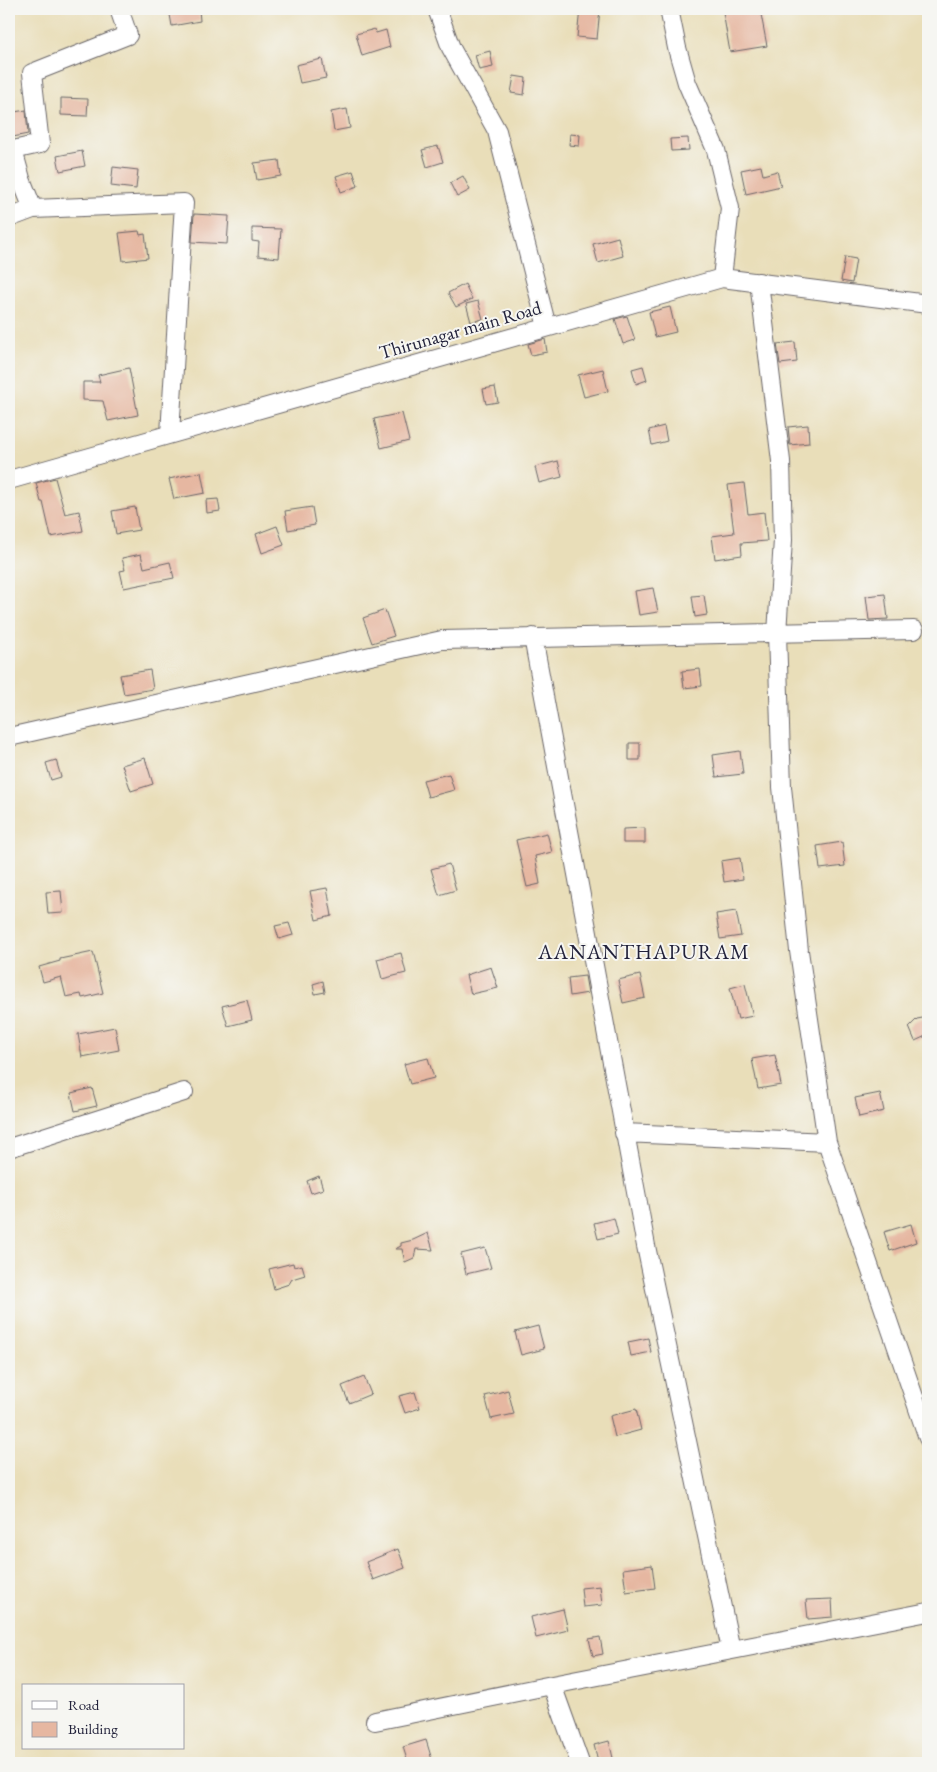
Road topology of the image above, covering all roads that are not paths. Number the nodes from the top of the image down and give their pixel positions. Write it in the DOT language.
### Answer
graph roads {
  1 [pos="119,9"];
  2 [pos="437,9"];
  3 [pos="669,9"];
  4 [pos="33,209"];
  5 [pos="9,218"];
  6 [pos="722,278"];
  7 [pos="759,282"];
  8 [pos="928,304"];
  9 [pos="547,327"];
  10 [pos="170,434"];
  11 [pos="9,480"];
  12 [pos="914,630"];
  13 [pos="777,633"];
  14 [pos="533,637"];
  15 [pos="9,737"];
  16 [pos="184,1092"];
  17 [pos="624,1133"];
  18 [pos="827,1142"];
  19 [pos="9,1148"];
  20 [pos="928,1438"];
  21 [pos="928,1612"];
  22 [pos="731,1650"];
  23 [pos="552,1685"];
  24 [pos="375,1721"];
  25 [pos="580,1763"];
  1 -- 4 [label="street"];
  2 -- 9 [label="street"];
  3 -- 6 [label="street"];
  4 -- 5 [label="street"];
  4 -- 10 [label="street"];
  6 -- 7 [label="street, Thirunagar main Road"];
  6 -- 9 [label="street, Thirunagar main Road"];
  7 -- 8 [label="street, Thirunagar main Road"];
  7 -- 13 [label="street"];
  9 -- 10 [label="street, Thirunagar main Road"];
  10 -- 11 [label="street, Thirunagar main Road"];
  12 -- 13 [label="street"];
  13 -- 14 [label="street"];
  13 -- 18 [label="street"];
  14 -- 15 [label="street"];
  14 -- 17 [label="street"];
  16 -- 19 [label="street"];
  17 -- 18 [label="street"];
  17 -- 22 [label="street"];
  18 -- 20 [label="street"];
  21 -- 22 [label="street"];
  22 -- 23 [label="street"];
  23 -- 24 [label="street"];
  23 -- 25 [label="street"];
}
